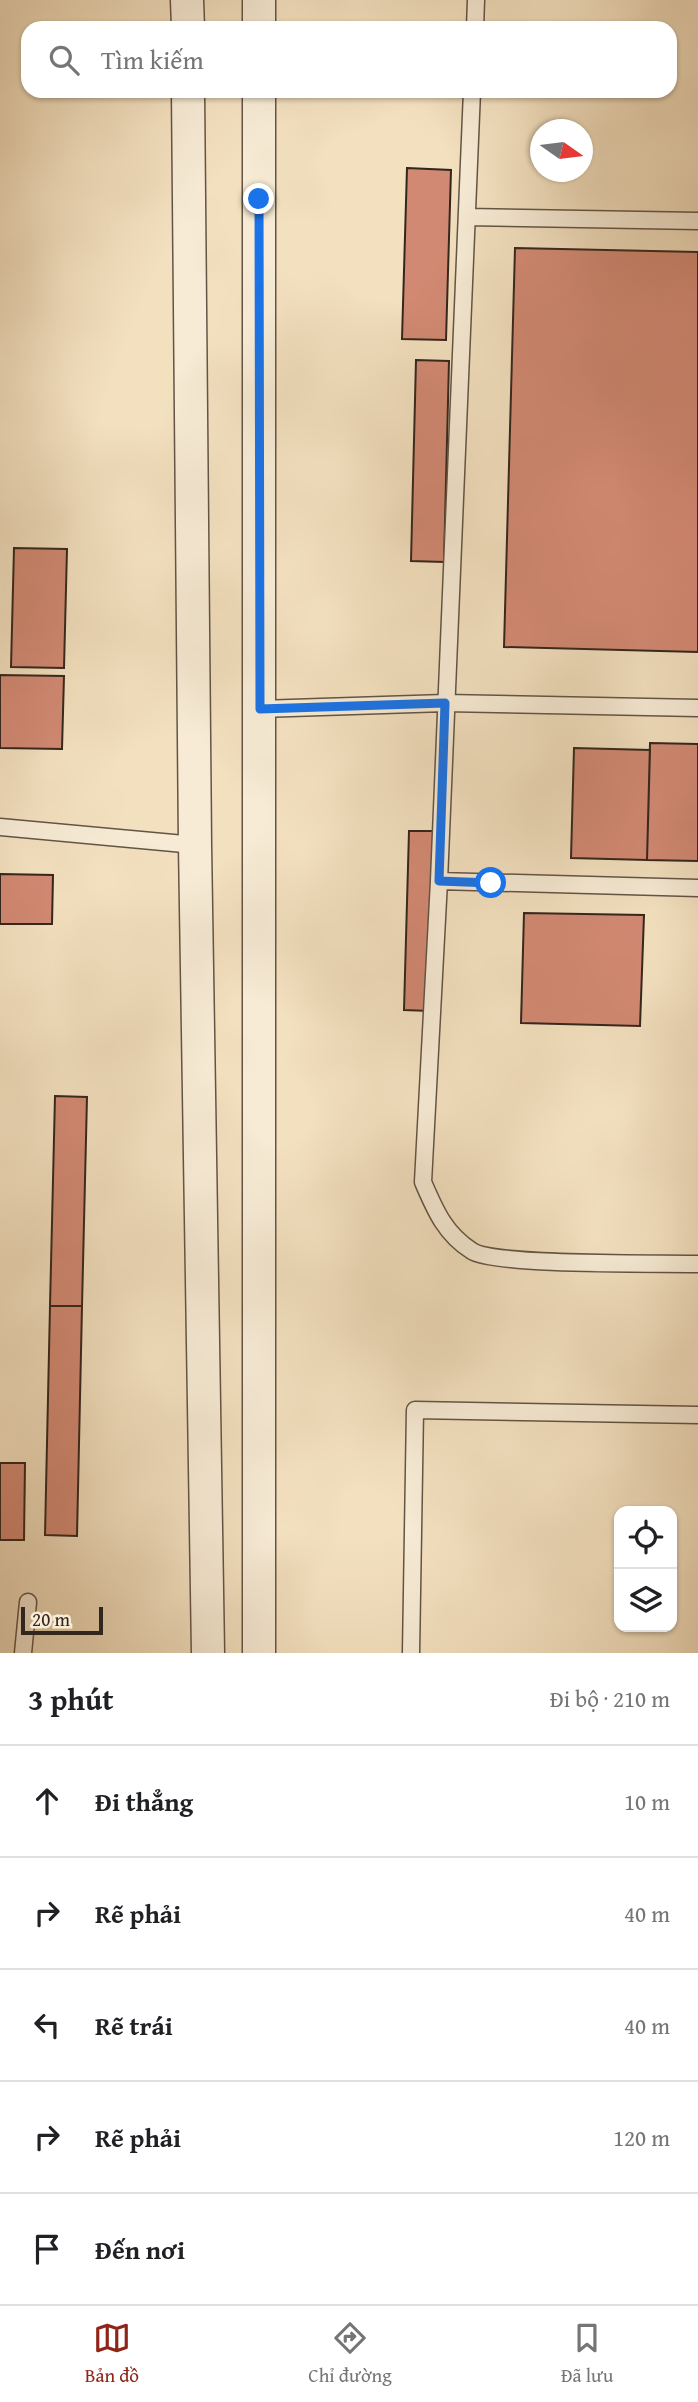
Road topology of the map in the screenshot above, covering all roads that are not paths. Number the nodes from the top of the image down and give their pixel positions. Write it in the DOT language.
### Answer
graph roads {
  1 [pos="187,0"];
  2 [pos="259,0"];
  3 [pos="476,0"];
  4 [pos="188,21"];
  5 [pos="259,21"];
  6 [pos="475,21"];
  7 [pos="188,98"];
  8 [pos="259,98"];
  9 [pos="472,98"];
  10 [pos="467,217"];
  11 [pos="698,221"];
  12 [pos="445,703"];
  13 [pos="698,708"];
  14 [pos="260,709"];
  15 [pos="0,827"];
  16 [pos="195,845"];
  17 [pos="439,881"];
  18 [pos="698,888"];
  19 [pos="698,1264"];
  20 [pos="698,1415"];
  21 [pos="28,1602"];
  22 [pos="23,1653"];
  23 [pos="208,1653"];
  24 [pos="259,1653"];
  25 [pos="411,1653"];
  1 -- 4 [label="street"];
  2 -- 5 [label="street"];
  3 -- 6 [label="lane"];
  7 -- 16 [label="street"];
  8 -- 14 [label="street"];
  9 -- 10 [label="lane"];
  10 -- 11 [label="lane"];
  10 -- 12 [label="lane"];
  12 -- 13 [label="lane"];
  12 -- 14 [label="lane"];
  12 -- 17 [label="lane"];
  14 -- 24 [label="street"];
  15 -- 16 [label="lane"];
  16 -- 23 [label="street"];
  17 -- 18 [label="lane"];
  17 -- 19 [label="lane"];
  20 -- 25 [label="lane"];
  21 -- 22 [label="lane"];
}
